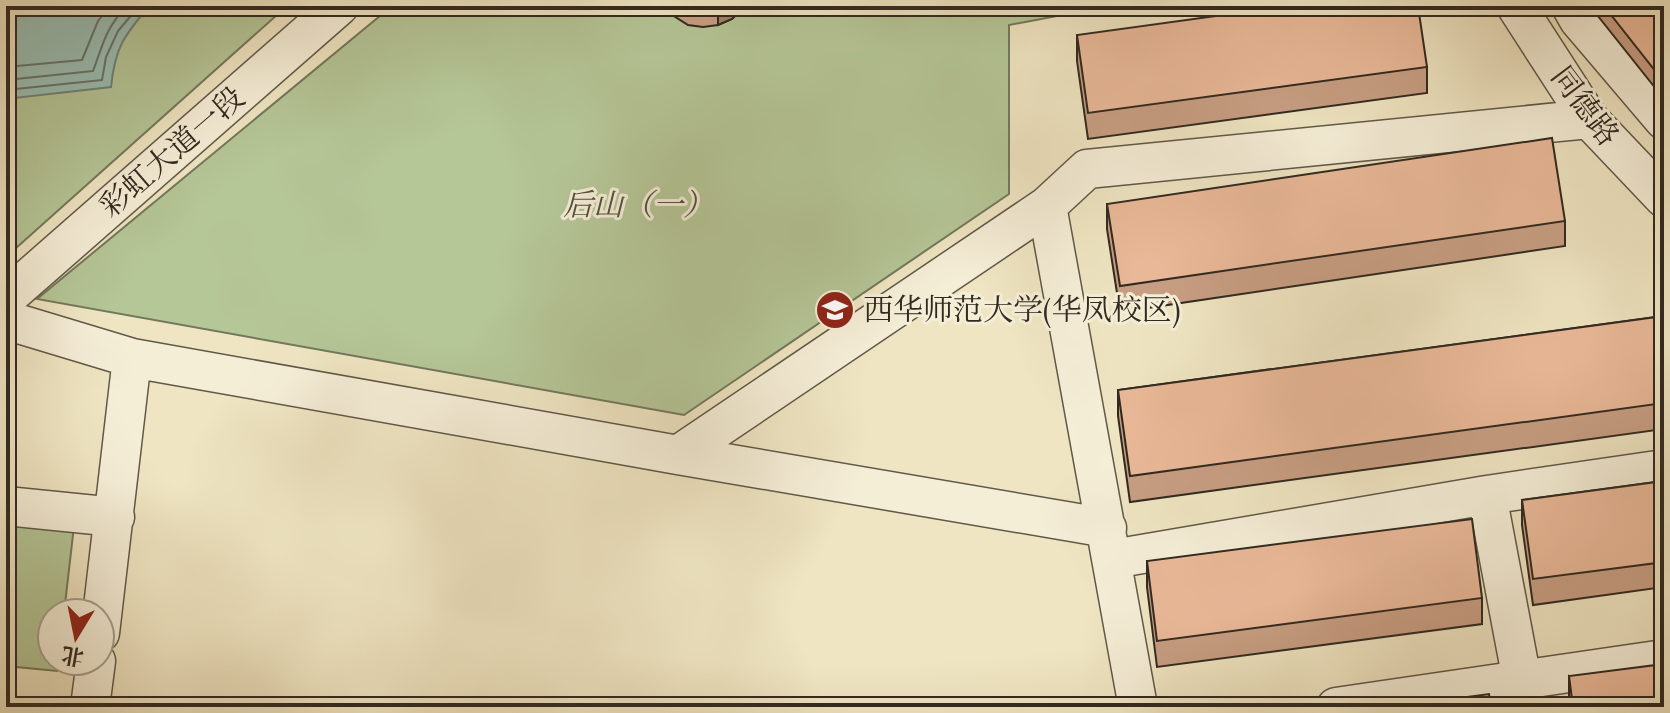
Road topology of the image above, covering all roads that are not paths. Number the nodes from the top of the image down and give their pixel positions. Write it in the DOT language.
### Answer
graph roads {
  1 [pos="339,6"];
  2 [pos="1516,6"];
  3 [pos="1571,6"];
  4 [pos="1589,119"];
  5 [pos="1664,120"];
  6 [pos="1664,198"];
  7 [pos="1047,206"];
  8 [pos="6,298"];
  9 [pos="6,320"];
  10 [pos="132,358"];
  11 [pos="678,455"];
  12 [pos="1664,469"];
  13 [pos="1487,495"];
  14 [pos="6,506"];
  15 [pos="115,517"];
  16 [pos="1110,544"];
  17 [pos="105,597"];
  18 [pos="1664,659"];
  19 [pos="94,677"];
  20 [pos="1524,694"];
  21 [pos="90,707"];
  22 [pos="1138,707"];
  23 [pos="1336,707"];
  1 -- 8 [label="street, 彩虹大道一段"];
  2 -- 4 [label="street, 同德路"];
  3 -- 5 [label="street"];
  4 -- 6 [label="street, 同德路"];
  4 -- 7 [label="street"];
  7 -- 11 [label="street"];
  7 -- 16 [label="street"];
  9 -- 10 [label="street"];
  10 -- 11 [label="street"];
  10 -- 15 [label="street"];
  11 -- 16 [label="street"];
  12 -- 13 [label="street"];
  13 -- 16 [label="street"];
  13 -- 20 [label="street"];
  14 -- 15 [label="street"];
  15 -- 17 [label="street"];
  16 -- 22 [label="street"];
  18 -- 20 [label="street"];
  19 -- 21 [label="street"];
  20 -- 23 [label="street"];
}
